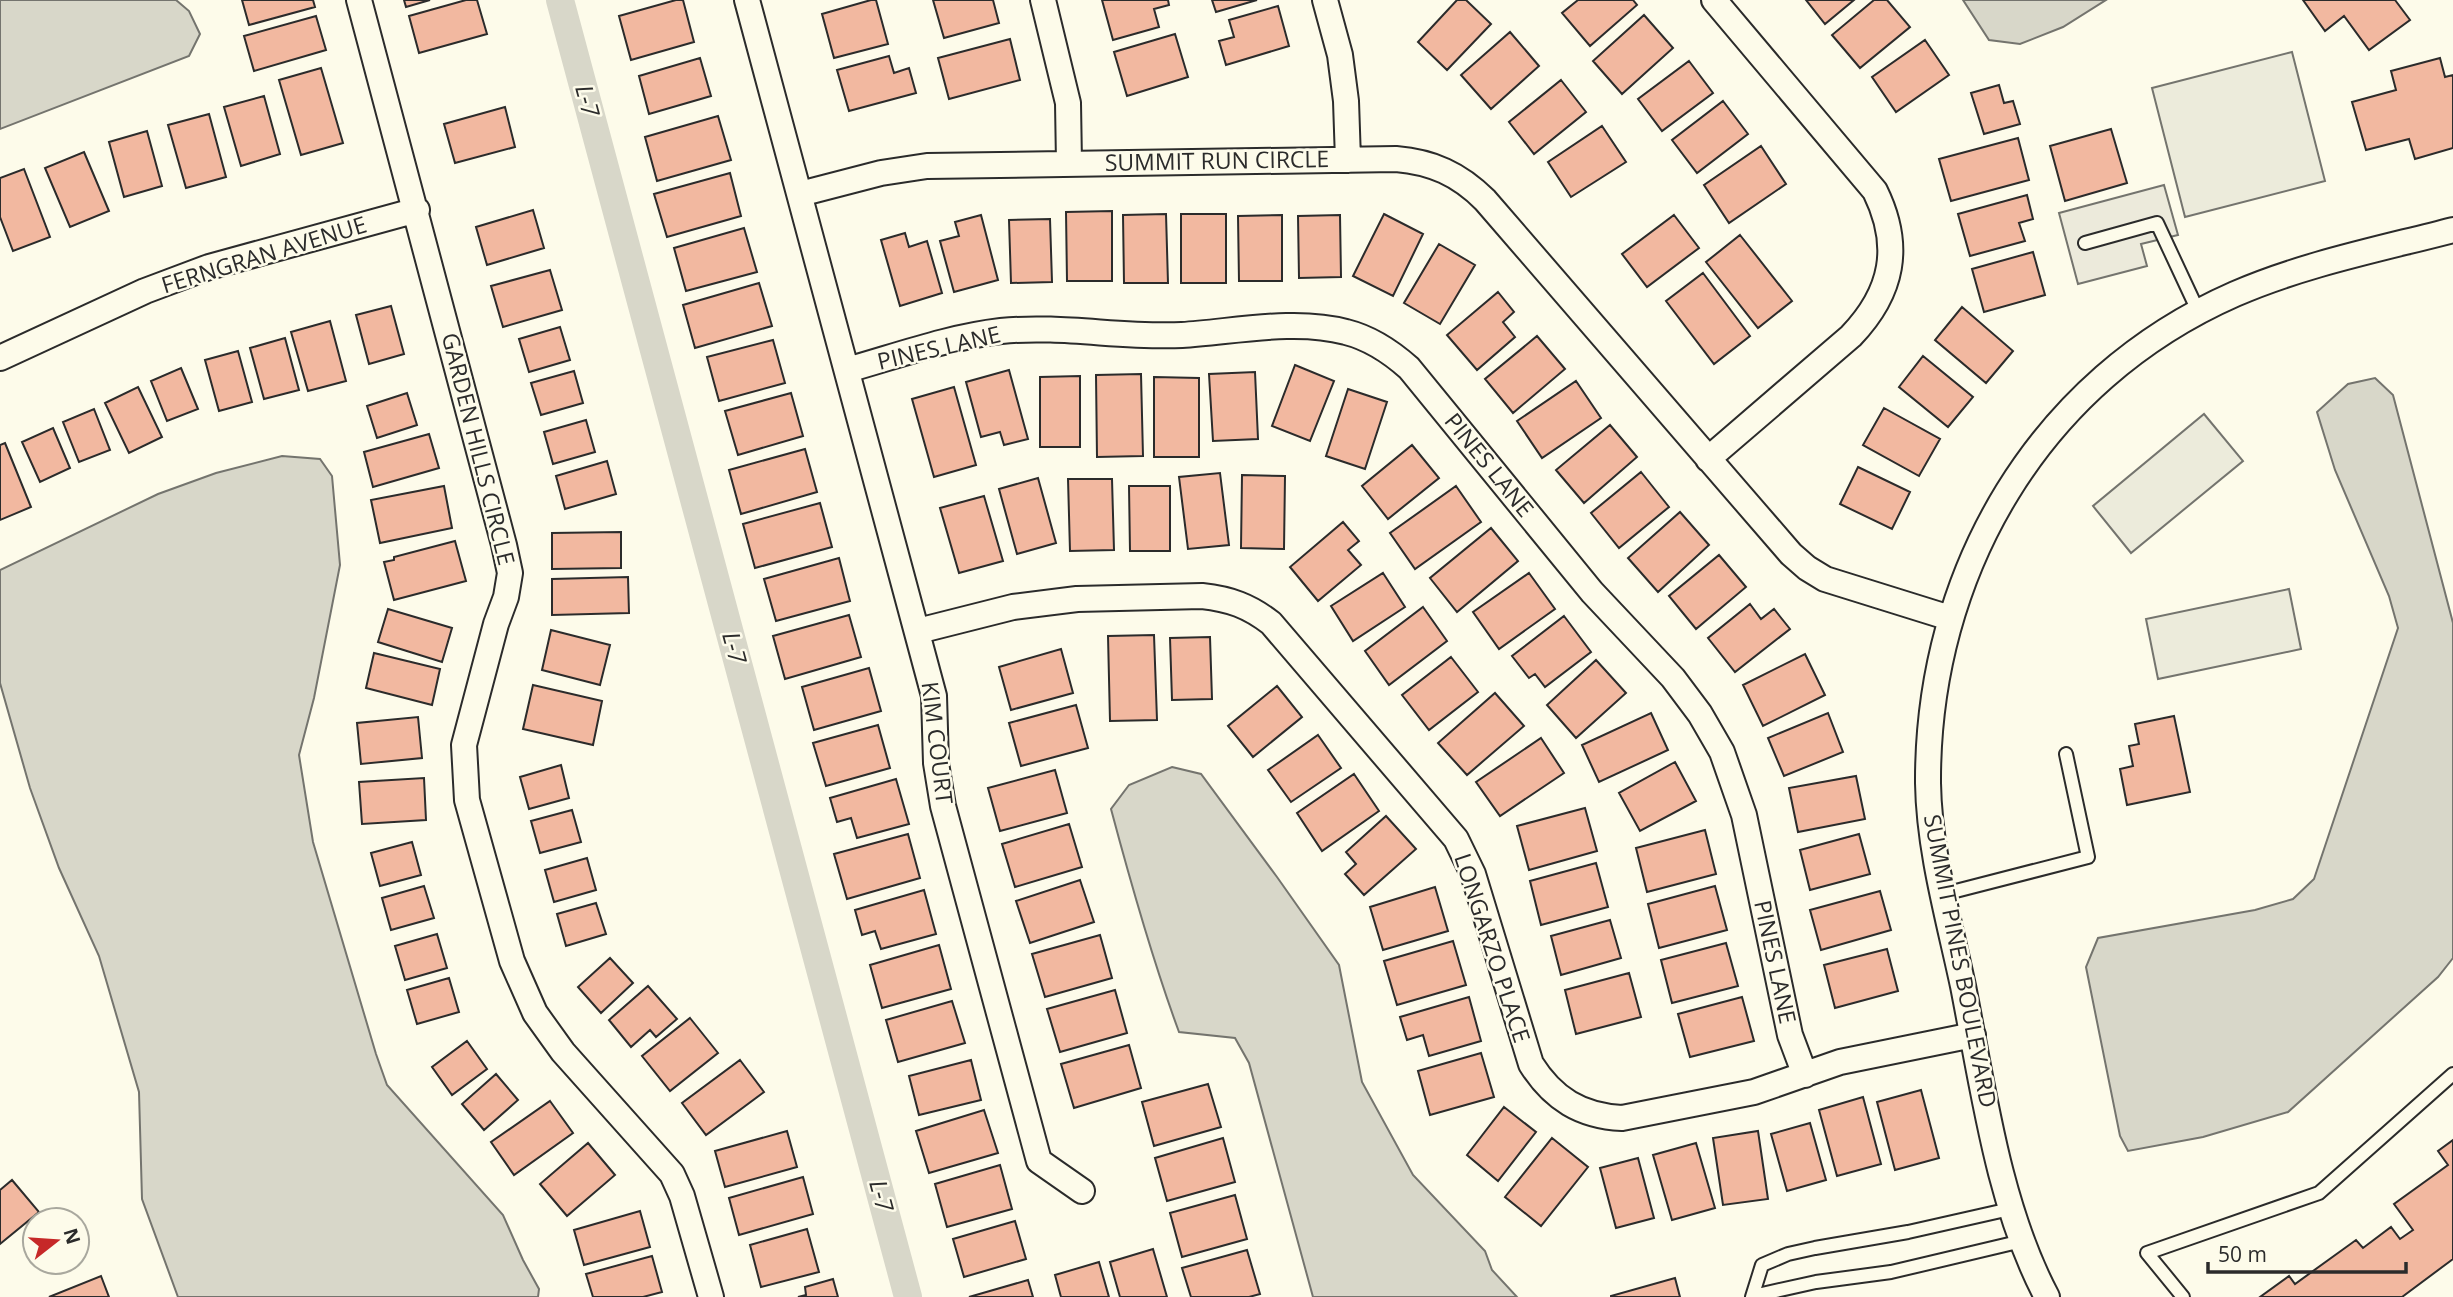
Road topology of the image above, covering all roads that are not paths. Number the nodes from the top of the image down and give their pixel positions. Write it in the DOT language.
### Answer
graph roads {
  1 [pos="359,0"];
  2 [pos="747,0"];
  3 [pos="1043,0"];
  4 [pos="1325,0"];
  5 [pos="1714,0"];
  6 [pos="1348,160"];
  7 [pos="1069,163"];
  8 [pos="800,194"];
  9 [pos="417,210"];
  10 [pos="2453,230"];
  11 [pos="2085,243"];
  12 [pos="2199,313"];
  13 [pos="0,358"];
  14 [pos="847,370"];
  15 [pos="1708,459"];
  16 [pos="1950,618"];
  17 [pos="918,631"];
  18 [pos="2066,754"];
  19 [pos="1944,894"];
  20 [pos="1973,1035"];
  21 [pos="1805,1074"];
  22 [pos="2453,1074"];
  23 [pos="1082,1191"];
  24 [pos="2010,1209"];
  25 [pos="2022,1241"];
  26 [pos="711,1297"];
  27 [pos="1753,1297"];
  28 [pos="2047,1297"];
  29 [pos="2183,1297"];
  1 -- 9 [label="street, GARDEN HILLS CIRCLE"];
  2 -- 8 [label="street"];
  3 -- 7 [label="street"];
  4 -- 6 [label="street"];
  5 -- 15 [label="street"];
  6 -- 7 [label="street, SUMMIT RUN CIRCLE"];
  6 -- 15 [label="street, SUMMIT RUN CIRCLE"];
  7 -- 8 [label="street, SUMMIT RUN CIRCLE"];
  8 -- 14 [label="street, KIM COURT"];
  9 -- 13 [label="street, FERNGRAN AVENUE"];
  9 -- 26 [label="street, GARDEN HILLS CIRCLE"];
  10 -- 12 [label="street, SUMMIT PINES BOULEVARD"];
  11 -- 12 [label="lane"];
  12 -- 16 [label="street, SUMMIT PINES BOULEVARD"];
  14 -- 17 [label="street, KIM COURT"];
  14 -- 21 [label="street, PINES LANE"];
  15 -- 16 [label="street, SUMMIT RUN CIRCLE"];
  16 -- 19 [label="street, SUMMIT PINES BOULEVARD"];
  17 -- 21 [label="street, LONGARZO PLACE"];
  17 -- 23 [label="street, KIM COURT"];
  18 -- 19 [label="lane"];
  19 -- 20 [label="street, SUMMIT PINES BOULEVARD"];
  20 -- 21 [label="street, LONGARZO PLACE"];
  20 -- 24 [label="street, SUMMIT PINES BOULEVARD"];
  22 -- 29 [label="lane"];
  24 -- 25 [label="street, SUMMIT PINES BOULEVARD"];
  24 -- 27 [label="lane"];
  25 -- 27 [label="lane"];
  25 -- 28 [label="street, SUMMIT PINES BOULEVARD"];
}
